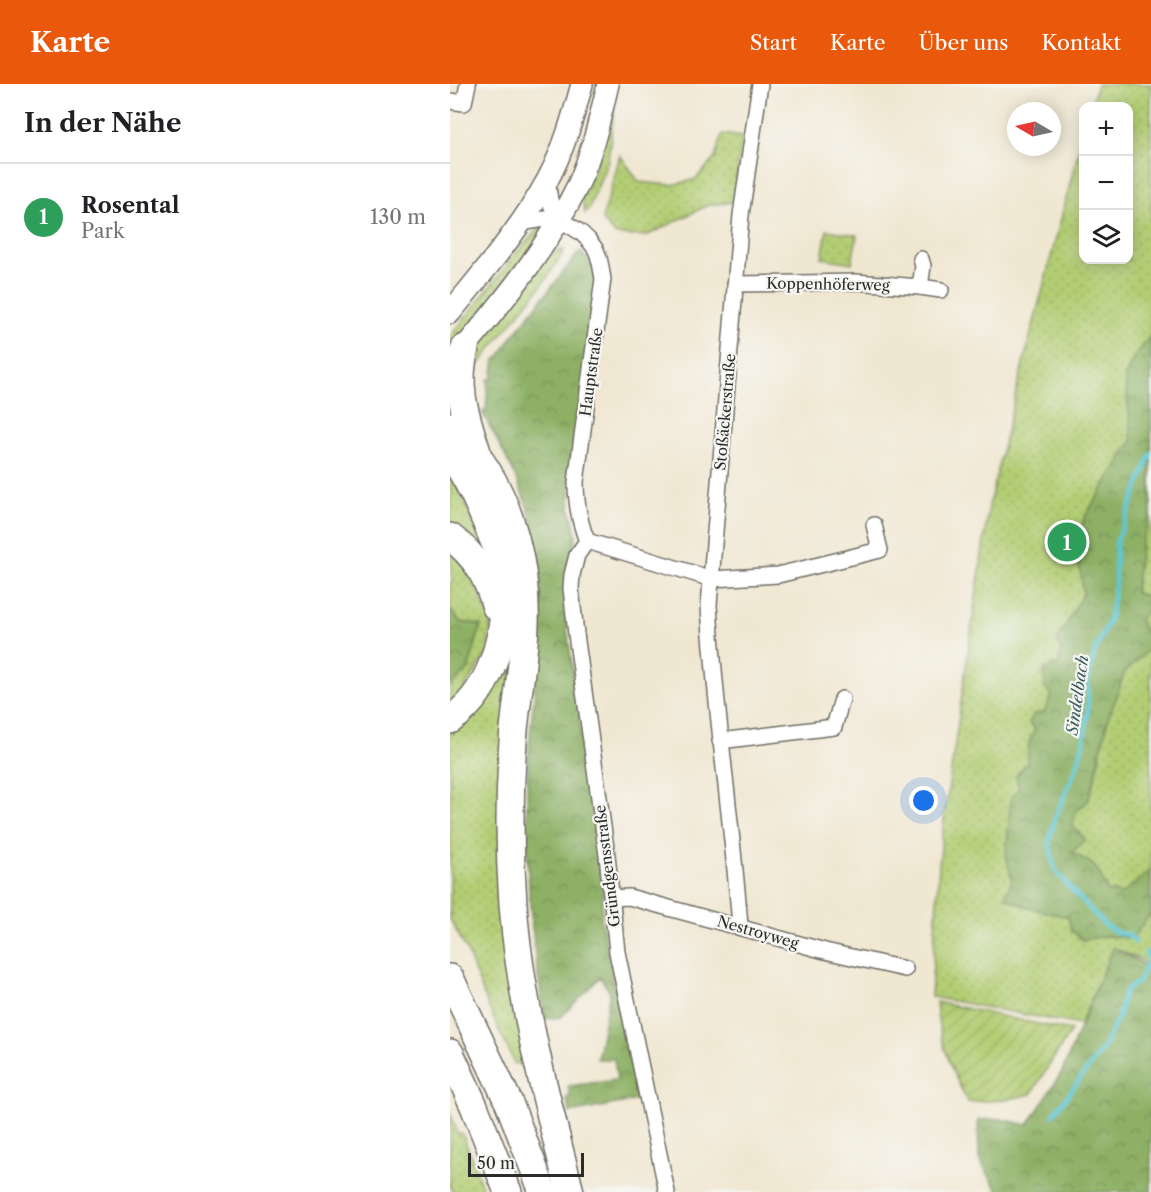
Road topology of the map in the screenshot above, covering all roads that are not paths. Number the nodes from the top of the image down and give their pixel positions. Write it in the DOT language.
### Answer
graph roads {
  1 [pos="468,84"];
  2 [pos="582,84"];
  3 [pos="608,84"];
  4 [pos="760,84"];
  5 [pos="457,102"];
  6 [pos="565,141"];
  7 [pos="590,153"];
  8 [pos="548,180"];
  9 [pos="559,220"];
  10 [pos="519,224"];
  11 [pos="921,259"];
  12 [pos="735,284"];
  13 [pos="920,287"];
  14 [pos="941,290"];
  15 [pos="450,313"];
  16 [pos="457,357"];
  17 [pos="450,426"];
  18 [pos="450,454"];
  19 [pos="479,459"];
  20 [pos="874,525"];
  21 [pos="450,537"];
  22 [pos="587,541"];
  23 [pos="712,579"];
  24 [pos="501,624"];
  25 [pos="842,699"];
  26 [pos="450,720"];
  27 [pos="720,741"];
  28 [pos="612,898"];
  29 [pos="740,926"];
  30 [pos="905,969"];
  31 [pos="450,978"];
  32 [pos="454,1061"];
  33 [pos="508,1192"];
  34 [pos="543,1192"];
  35 [pos="570,1192"];
  36 [pos="667,1192"];
  1 -- 5 [label="street"];
  2 -- 6 [label="main road"];
  3 -- 7 [label="main road"];
  4 -- 12 [label="street, Stoßäckerstraße"];
  6 -- 7 [label="main road"];
  6 -- 8 [label="main road"];
  7 -- 9 [label="main road"];
  8 -- 9 [label="street"];
  8 -- 10 [label="main road"];
  9 -- 10 [label="street"];
  9 -- 16 [label="main road"];
  9 -- 22 [label="street, Hauptstraße"];
  10 -- 15 [label="main road"];
  11 -- 13 [label="street"];
  12 -- 13 [label="street, Koppenhöferweg"];
  12 -- 23 [label="street, Stoßäckerstraße"];
  13 -- 14 [label="street, Koppenhöferweg"];
  16 -- 19 [label="highway"];
  17 -- 19 [label="highway"];
  18 -- 24 [label="highway"];
  19 -- 35 [label="highway"];
  20 -- 23 [label="street"];
  21 -- 24 [label="highway"];
  22 -- 23 [label="street"];
  22 -- 28 [label="street, Gründgensstraße"];
  23 -- 27 [label="street, Stoßäckerstraße"];
  24 -- 26 [label="highway"];
  25 -- 27 [label="street"];
  27 -- 29 [label="street, Stoßäckerstraße"];
  28 -- 29 [label="street, Nestroyweg"];
  28 -- 36 [label="street, Gründgensstraße"];
  29 -- 30 [label="street, Nestroyweg"];
  31 -- 34 [label="highway"];
  32 -- 33 [label="highway"];
}
